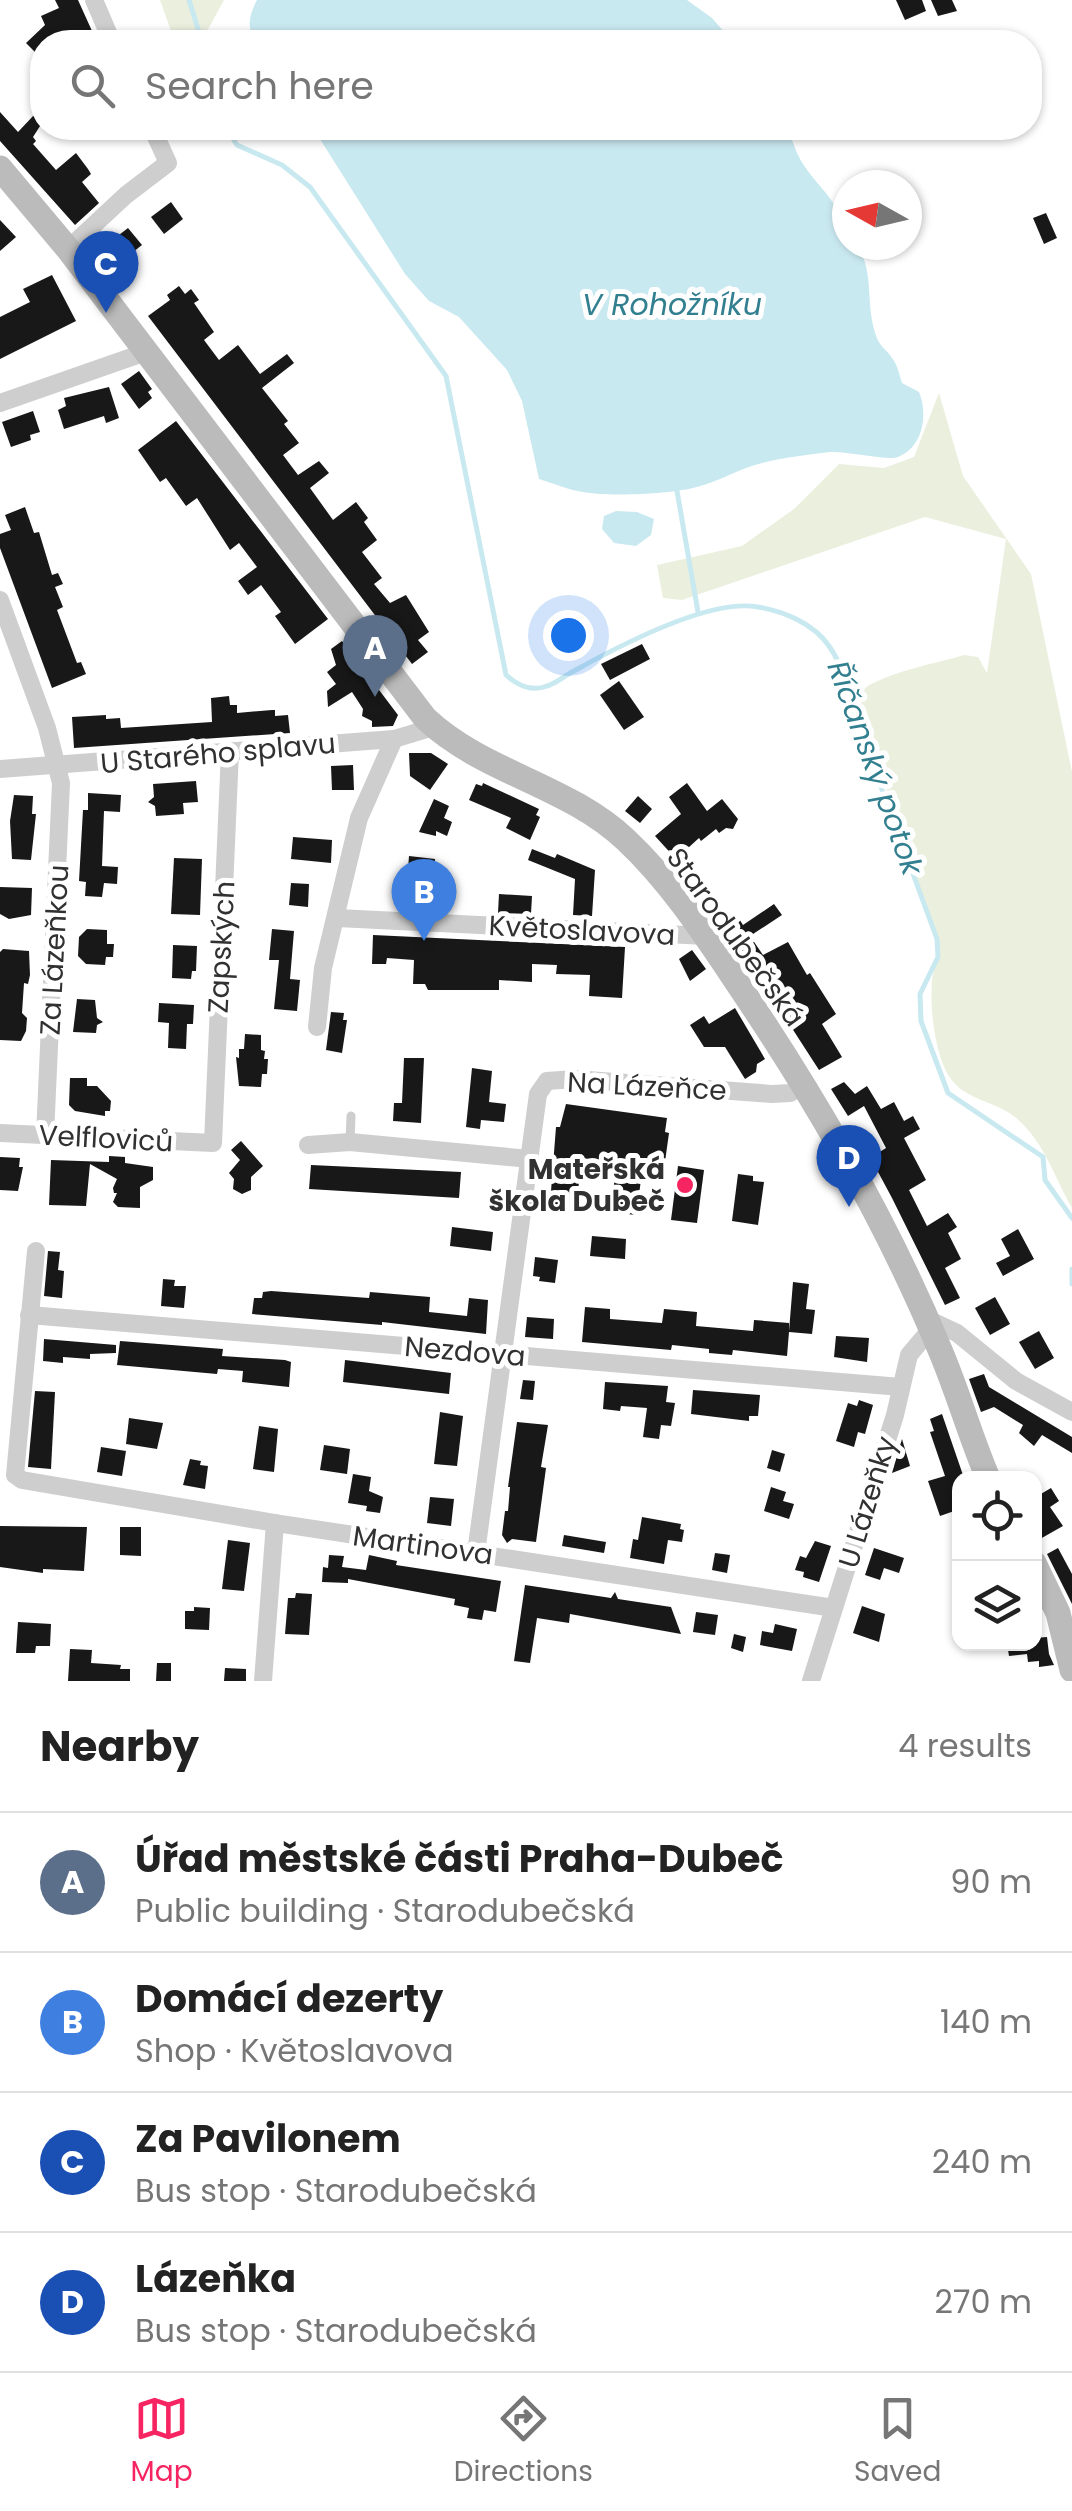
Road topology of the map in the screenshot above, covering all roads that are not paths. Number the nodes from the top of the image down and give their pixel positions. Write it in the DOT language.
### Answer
graph roads {
  1 [pos="94,0"];
  2 [pos="107,30"];
  3 [pos="158,140"];
  4 [pos="0,170"];
  5 [pos="68,248"];
  6 [pos="146,352"];
  7 [pos="0,404"];
  8 [pos="0,600"];
  9 [pos="434,728"];
  10 [pos="394,739"];
  11 [pos="230,751"];
  12 [pos="58,766"];
  13 [pos="0,768"];
  14 [pos="337,918"];
  15 [pos="706,936"];
  16 [pos="317,1027"];
  17 [pos="803,1086"];
  18 [pos="352,1116"];
  19 [pos="0,1133"];
  20 [pos="45,1135"];
  21 [pos="350,1142"];
  22 [pos="212,1143"];
  23 [pos="308,1145"];
  24 [pos="530,1159"];
  25 [pos="36,1251"];
  26 [pos="29,1315"];
  27 [pos="930,1326"];
  28 [pos="502,1354"];
  29 [pos="901,1387"];
  30 [pos="1072,1412"];
  31 [pos="985,1471"];
  32 [pos="275,1523"];
  33 [pos="476,1553"];
  34 [pos="1042,1575"];
  35 [pos="1063,1607"];
  36 [pos="834,1608"];
  37 [pos="1072,1670"];
  38 [pos="263,1681"];
  39 [pos="811,1681"];
  1 -- 2 [label="street"];
  3 -- 5 [label="street"];
  4 -- 5 [label="street, Starodubečská"];
  5 -- 6 [label="street, Starodubečská"];
  6 -- 7 [label="street"];
  6 -- 9 [label="street, Starodubečská"];
  8 -- 12 [label="street, Za Lázeňkou"];
  9 -- 10 [label="street, U Starého splavu"];
  9 -- 15 [label="street, Starodubečská"];
  10 -- 11 [label="street, U Starého splavu"];
  10 -- 14 [label="street"];
  11 -- 12 [label="street, U Starého splavu"];
  11 -- 22 [label="street, Zapských"];
  12 -- 13 [label="street, U Starého splavu"];
  12 -- 20 [label="street, Za Lázeňkou"];
  14 -- 15 [label="street, Květoslavova"];
  14 -- 16 [label="street"];
  15 -- 17 [label="street, Starodubečská"];
  17 -- 24 [label="street, Na Lázeňce"];
  17 -- 27 [label="street, Starodubečská"];
  18 -- 21 [label="lane"];
  19 -- 20 [label="street, Velfloviců"];
  20 -- 22 [label="street, Velfloviců"];
  21 -- 23 [label="street"];
  21 -- 24 [label="street"];
  24 -- 28 [label="street, Na Lázeňce"];
  25 -- 26 [label="street"];
  26 -- 28 [label="street, Nezdova"];
  26 -- 32 [label="street, Martinova"];
  27 -- 29 [label="street, U Lázeňky"];
  27 -- 30 [label="street"];
  27 -- 31 [label="street, Starodubečská"];
  28 -- 29 [label="street, Nezdova"];
  28 -- 33 [label="street, Na Lázeňce"];
  29 -- 36 [label="street, U Lázeňky"];
  32 -- 33 [label="street, Martinova"];
  32 -- 38 [label="street"];
  33 -- 36 [label="street, Martinova"];
  34 -- 35 [label="street"];
  35 -- 37 [label="street"];
  36 -- 39 [label="street, U Lázeňky"];
}
